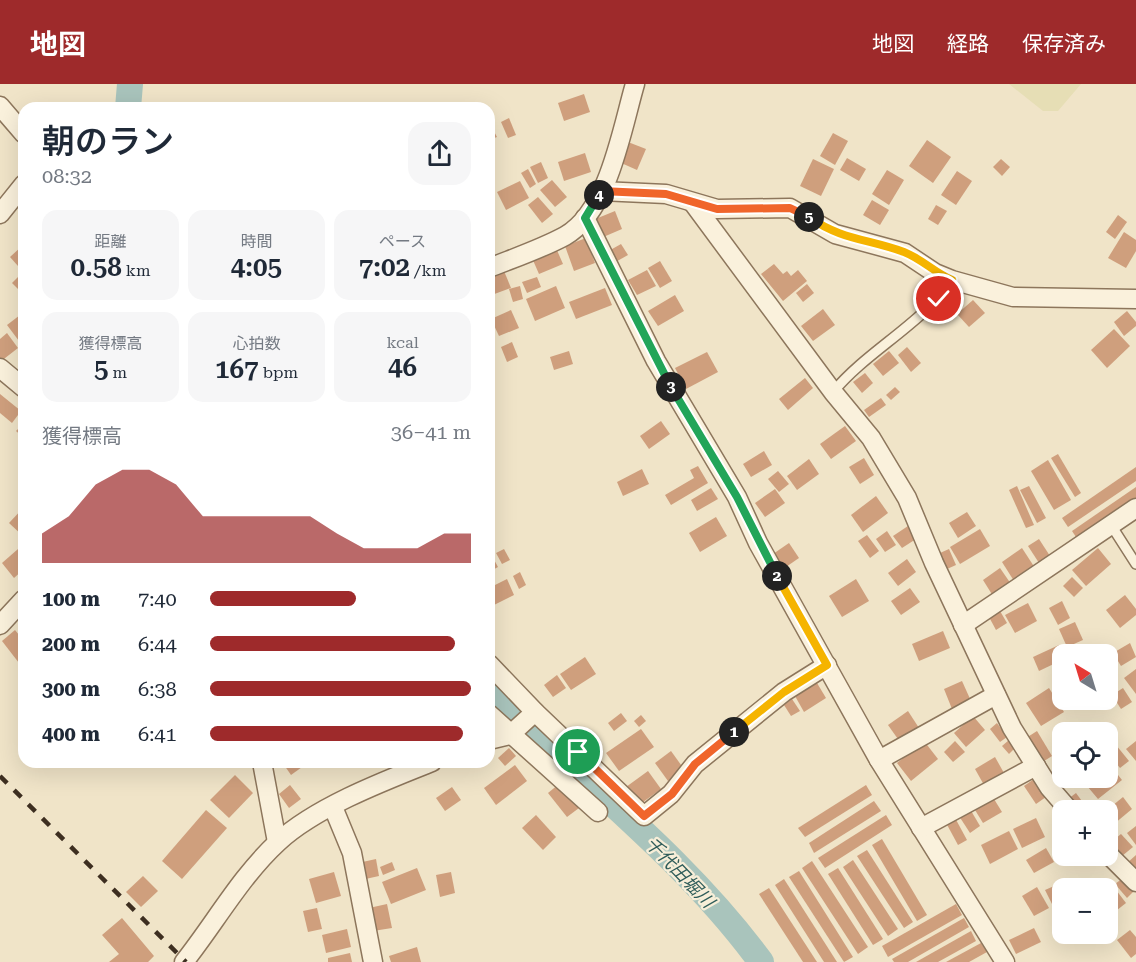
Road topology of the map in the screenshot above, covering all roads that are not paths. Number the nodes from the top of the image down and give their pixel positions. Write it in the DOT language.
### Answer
graph roads {
  1 [pos="635,84"];
  2 [pos="0,106"];
  3 [pos="18,127"];
  4 [pos="601,191"];
  5 [pos="18,192"];
  6 [pos="693,203"];
  7 [pos="0,214"];
  8 [pos="585,218"];
  9 [pos="495,265"];
  10 [pos="952,280"];
  11 [pos="1136,299"];
  12 [pos="0,368"];
  13 [pos="18,383"];
  14 [pos="833,392"];
  15 [pos="1136,508"];
  16 [pos="1111,525"];
  17 [pos="1136,564"];
  18 [pos="18,606"];
  19 [pos="0,625"];
  20 [pos="963,625"];
  21 [pos="827,665"];
  22 [pos="495,670"];
  23 [pos="996,695"];
  24 [pos="535,712"];
  25 [pos="495,720"];
  26 [pos="510,735"];
  27 [pos="495,739"];
  28 [pos="879,760"];
  29 [pos="1036,766"];
  30 [pos="263,768"];
  31 [pos="417,768"];
  32 [pos="1062,800"];
  33 [pos="333,807"];
  34 [pos="598,812"];
  35 [pos="921,828"];
  36 [pos="277,842"];
  37 [pos="1118,864"];
  38 [pos="1136,882"];
  39 [pos="184,962"];
  40 [pos="373,962"];
  41 [pos="1005,962"];
  1 -- 4 [label="street"];
  2 -- 3 [label="street"];
  4 -- 6 [label="street"];
  4 -- 8 [label="street"];
  5 -- 7 [label="street"];
  6 -- 10 [label="street"];
  6 -- 14 [label="street"];
  8 -- 9 [label="street"];
  8 -- 21 [label="street"];
  10 -- 11 [label="street"];
  10 -- 14 [label="lane"];
  12 -- 13 [label="street"];
  14 -- 20 [label="street"];
  15 -- 16 [label="street"];
  16 -- 17 [label="lane"];
  16 -- 20 [label="street"];
  18 -- 19 [label="street"];
  20 -- 23 [label="street"];
  21 -- 24 [label="street"];
  21 -- 28 [label="street"];
  22 -- 24 [label="street"];
  23 -- 28 [label="street"];
  23 -- 29 [label="street"];
  24 -- 26 [label="street"];
  25 -- 26 [label="street"];
  26 -- 27 [label="street"];
  26 -- 34 [label="street"];
  28 -- 35 [label="street"];
  29 -- 32 [label="street"];
  29 -- 35 [label="street"];
  30 -- 36 [label="street"];
  31 -- 33 [label="street"];
  33 -- 36 [label="street"];
  33 -- 40 [label="street"];
  35 -- 41 [label="street"];
  36 -- 39 [label="street"];
  37 -- 38 [label="street"];
}
